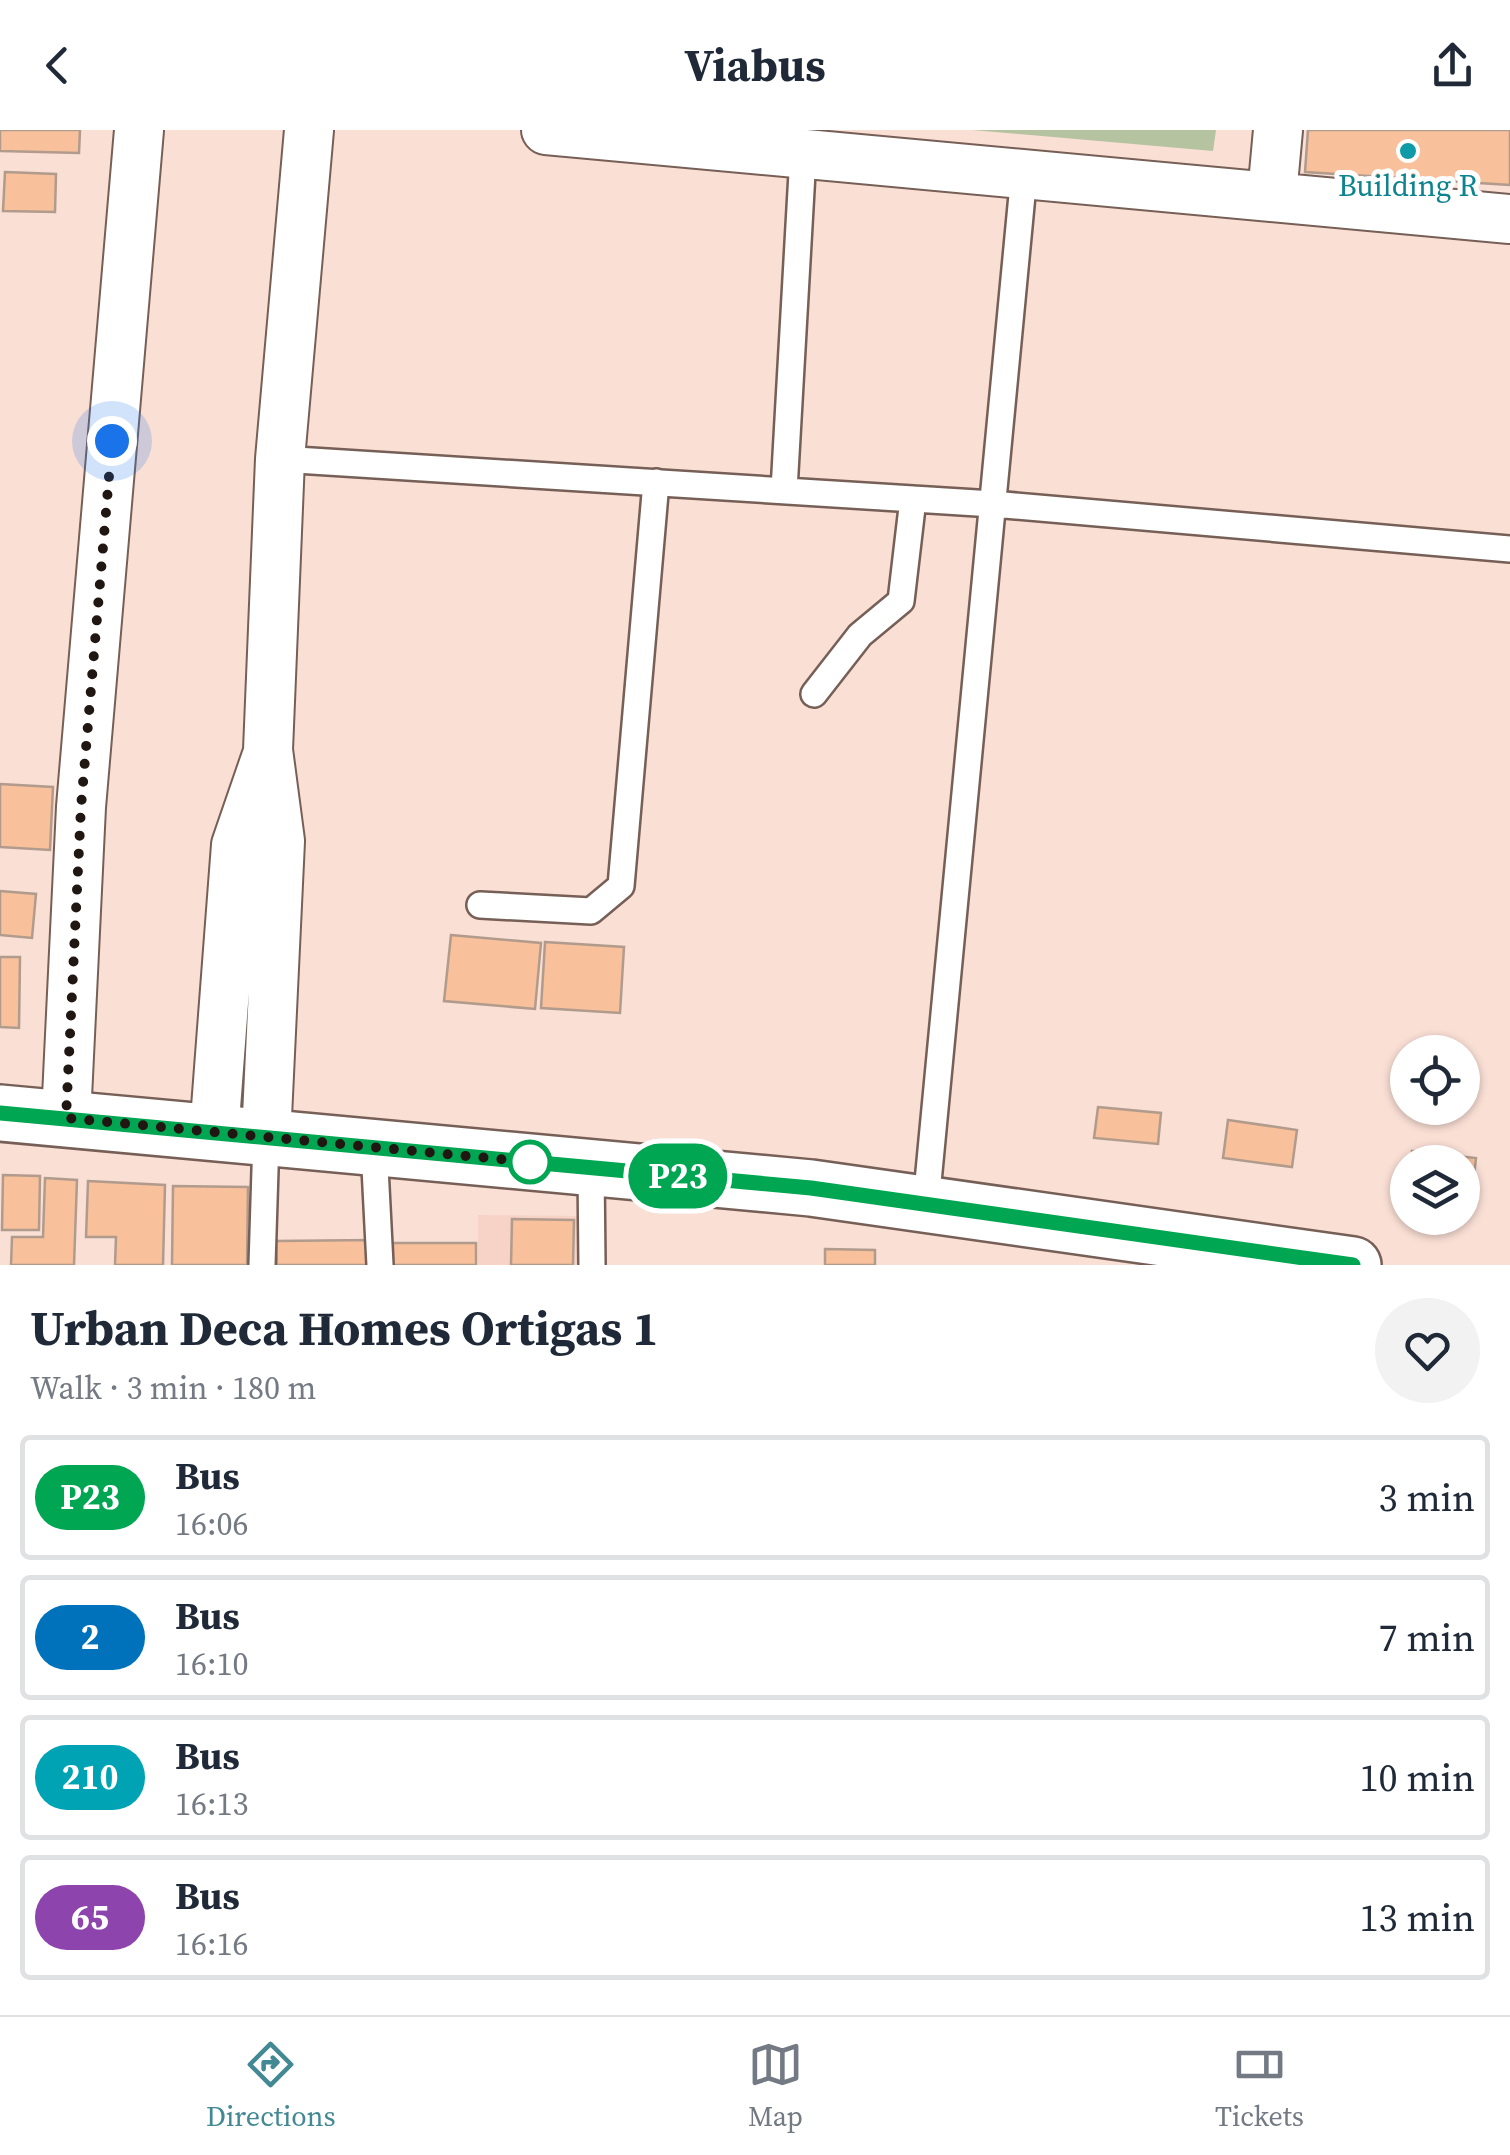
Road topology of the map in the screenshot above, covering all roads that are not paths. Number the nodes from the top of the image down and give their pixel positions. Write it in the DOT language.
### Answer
graph roads {
  1 [pos="139,130"];
  2 [pos="309,130"];
  3 [pos="546,130"];
  4 [pos="1278,130"];
  5 [pos="804,143"];
  6 [pos="1024,174"];
  7 [pos="1272,195"];
  8 [pos="1510,219"];
  9 [pos="280,459"];
  10 [pos="656,482"];
  11 [pos="784,490"];
  12 [pos="913,499"];
  13 [pos="993,504"];
  14 [pos="1510,549"];
  15 [pos="814,694"];
  16 [pos="480,905"];
  17 [pos="0,1113"];
  18 [pos="66,1118"];
  19 [pos="240,1136"];
  20 [pos="374,1148"];
  21 [pos="591,1168"];
  22 [pos="926,1203"];
  23 [pos="262,1265"];
  24 [pos="380,1265"];
  25 [pos="592,1265"];
  26 [pos="1353,1265"];
  1 -- 18 [label="street"];
  2 -- 9 [label="street"];
  3 -- 5 [label="street"];
  4 -- 7 [label="street"];
  5 -- 6 [label="street"];
  5 -- 11 [label="lane"];
  6 -- 7 [label="street"];
  6 -- 13 [label="lane"];
  7 -- 8 [label="street"];
  9 -- 10 [label="lane"];
  9 -- 19 [label="street"];
  10 -- 11 [label="lane"];
  10 -- 16 [label="lane"];
  11 -- 12 [label="lane"];
  12 -- 13 [label="lane"];
  12 -- 15 [label="lane"];
  13 -- 14 [label="lane"];
  13 -- 22 [label="lane"];
  17 -- 18 [label="main road"];
  18 -- 19 [label="main road"];
  19 -- 20 [label="main road"];
  19 -- 23 [label="lane"];
  20 -- 21 [label="main road"];
  20 -- 24 [label="lane"];
  21 -- 22 [label="main road"];
  21 -- 25 [label="lane"];
  22 -- 26 [label="main road"];
}
